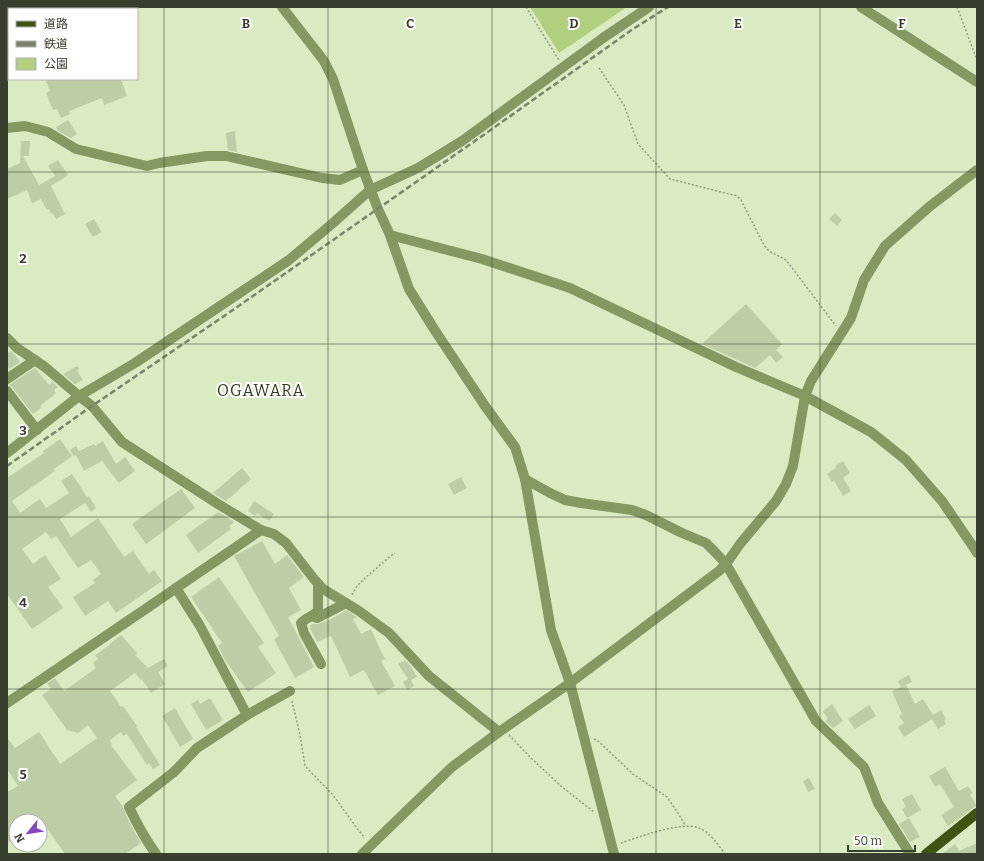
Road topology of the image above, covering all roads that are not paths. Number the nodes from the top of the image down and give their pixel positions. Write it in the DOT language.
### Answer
graph roads {
  1 [pos="282,7"];
  2 [pos="649,7"];
  3 [pos="861,7"];
  4 [pos="977,82"];
  5 [pos="7,128"];
  6 [pos="363,170"];
  7 [pos="977,170"];
  8 [pos="370,190"];
  9 [pos="390,236"];
  10 [pos="7,338"];
  11 [pos="35,360"];
  12 [pos="7,379"];
  13 [pos="7,391"];
  14 [pos="79,396"];
  15 [pos="805,396"];
  16 [pos="36,430"];
  17 [pos="7,453"];
  18 [pos="525,479"];
  19 [pos="261,530"];
  20 [pos="977,554"];
  21 [pos="726,564"];
  22 [pos="318,584"];
  23 [pos="176,588"];
  24 [pos="347,604"];
  25 [pos="312,616"];
  26 [pos="321,664"];
  27 [pos="570,683"];
  28 [pos="290,691"];
  29 [pos="7,703"];
  30 [pos="247,715"];
  31 [pos="500,731"];
  32 [pos="977,813"];
  33 [pos="613,850"];
  34 [pos="156,854"];
  35 [pos="362,854"];
  36 [pos="910,854"];
  37 [pos="926,854"];
  1 -- 6 [label="street"];
  2 -- 8 [label="street"];
  3 -- 4 [label="street"];
  5 -- 6 [label="street"];
  6 -- 8 [label="street"];
  7 -- 15 [label="street"];
  8 -- 9 [label="street"];
  8 -- 14 [label="street"];
  9 -- 15 [label="street"];
  9 -- 18 [label="street"];
  10 -- 11 [label="street"];
  11 -- 12 [label="street"];
  11 -- 14 [label="street"];
  13 -- 16 [label="street"];
  14 -- 16 [label="street"];
  14 -- 19 [label="street"];
  15 -- 20 [label="street"];
  15 -- 21 [label="street"];
  16 -- 17 [label="street"];
  18 -- 21 [label="street"];
  18 -- 27 [label="street"];
  19 -- 22 [label="street"];
  19 -- 23 [label="street"];
  21 -- 27 [label="street"];
  21 -- 36 [label="street"];
  22 -- 24 [label="street"];
  22 -- 25 [label="street"];
  23 -- 29 [label="street"];
  23 -- 30 [label="street"];
  24 -- 25 [label="street"];
  24 -- 31 [label="street"];
  25 -- 26 [label="street"];
  27 -- 31 [label="street"];
  27 -- 33 [label="street"];
  28 -- 30 [label="street"];
  30 -- 34 [label="street"];
  31 -- 35 [label="street"];
  32 -- 37 [label="main road"];
}
